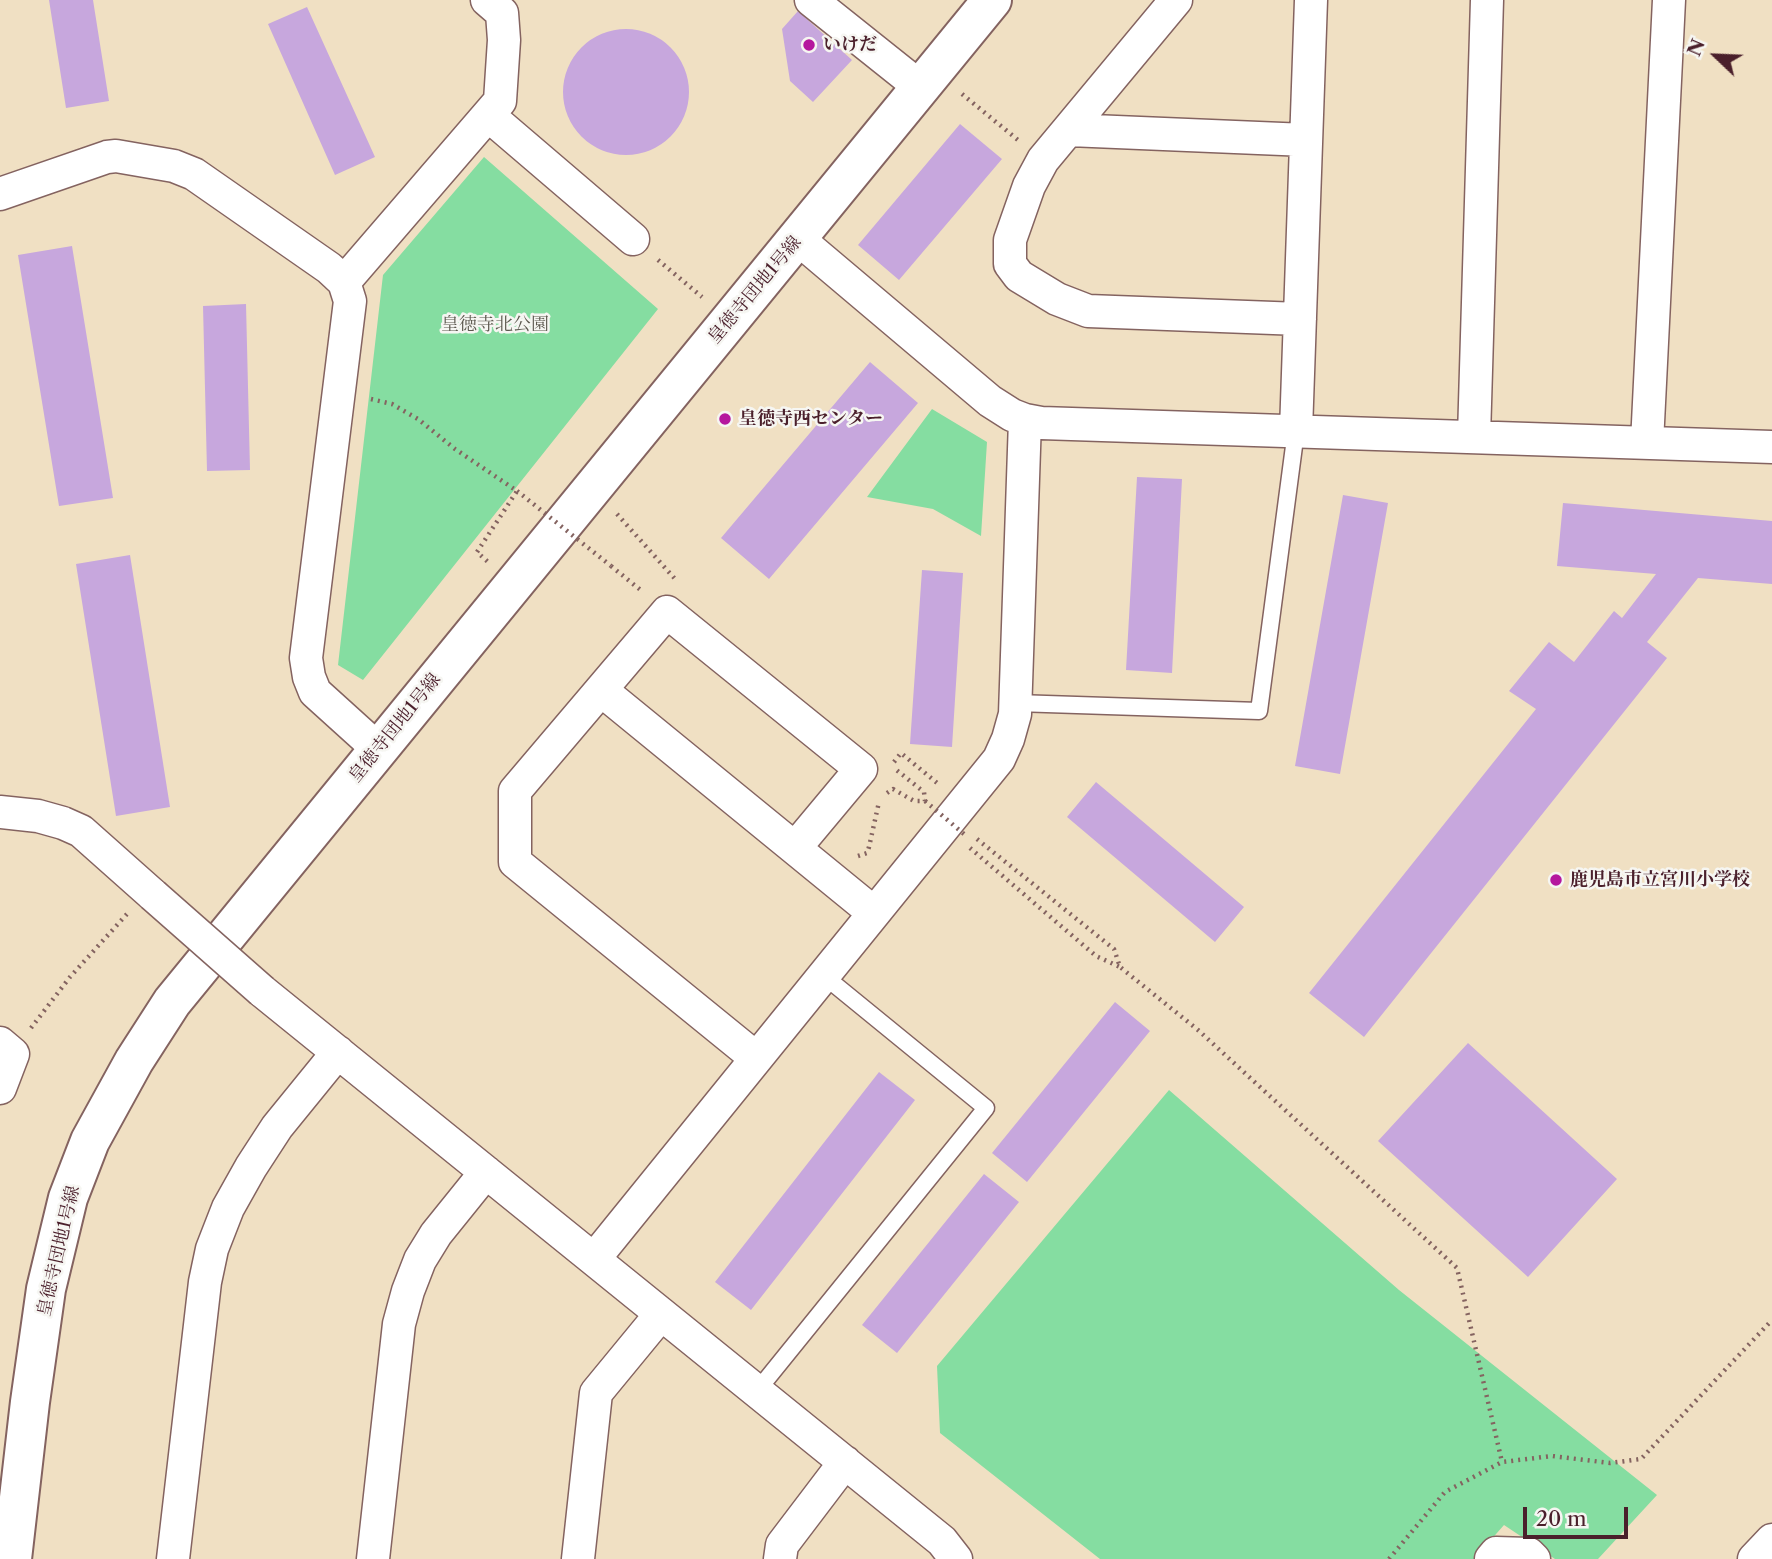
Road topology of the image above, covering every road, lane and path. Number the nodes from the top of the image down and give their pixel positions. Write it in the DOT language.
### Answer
graph roads {
  1 [pos="487,0"];
  2 [pos="992,0"];
  3 [pos="1176,0"];
  4 [pos="1311,0"];
  5 [pos="1487,0"];
  6 [pos="1669,0"];
  7 [pos="823,4"];
  8 [pos="920,88"];
  9 [pos="959,92"];
  10 [pos="488,115"];
  11 [pos="1069,130"];
  12 [pos="1306,140"];
  13 [pos="1023,144"];
  14 [pos="0,194"];
  15 [pos="797,238"];
  16 [pos="633,239"];
  17 [pos="344,282"];
  18 [pos="704,299"];
  19 [pos="1300,319"];
  20 [pos="369,399"];
  21 [pos="1025,420"];
  22 [pos="1296,432"];
  23 [pos="1474,437"];
  24 [pos="1647,443"];
  25 [pos="1772,447"];
  26 [pos="517,491"];
  27 [pos="616,513"];
  28 [pos="488,562"];
  29 [pos="611,566"];
  30 [pos="678,582"];
  31 [pos="601,690"];
  32 [pos="1016,702"];
  33 [pos="378,749"];
  34 [pos="891,765"];
  35 [pos="903,775"];
  36 [pos="939,785"];
  37 [pos="894,789"];
  38 [pos="924,792"];
  39 [pos="0,812"];
  40 [pos="964,834"];
  41 [pos="981,840"];
  42 [pos="795,848"];
  43 [pos="970,849"];
  44 [pos="144,901"];
  45 [pos="874,913"];
  46 [pos="1120,967"];
  47 [pos="824,975"];
  48 [pos="6,1049"];
  49 [pos="338,1052"];
  50 [pos="757,1058"];
  51 [pos="0,1088"];
  52 [pos="486,1172"];
  53 [pos="594,1259"];
  54 [pos="661,1314"];
  55 [pos="1772,1320"];
  56 [pos="757,1391"];
  57 [pos="845,1462"];
  58 [pos="1502,1462"];
  59 [pos="1772,1540"];
  60 [pos="12,1559"];
  61 [pos="173,1559"];
  62 [pos="373,1559"];
  63 [pos="578,1559"];
  64 [pos="780,1559"];
  65 [pos="956,1559"];
  66 [pos="1389,1559"];
  67 [pos="1491,1559"];
  68 [pos="1534,1559"];
  69 [pos="1754,1559"];
  1 -- 10 [label="street"];
  2 -- 8 [label="street, 皇徳寺団地1号線"];
  3 -- 11 [label="street"];
  4 -- 12 [label="street"];
  5 -- 23 [label="street"];
  6 -- 24 [label="street"];
  7 -- 8 [label="street"];
  8 -- 15 [label="street, 皇徳寺団地1号線"];
  9 -- 13 [label="path"];
  10 -- 16 [label="street"];
  10 -- 17 [label="street"];
  11 -- 12 [label="street"];
  11 -- 19 [label="street"];
  12 -- 19 [label="street"];
  14 -- 17 [label="street"];
  15 -- 21 [label="street"];
  15 -- 33 [label="street, 皇徳寺団地1号線"];
  16 -- 18 [label="path"];
  17 -- 33 [label="street"];
  19 -- 22 [label="street"];
  20 -- 26 [label="path"];
  21 -- 22 [label="street"];
  21 -- 32 [label="street"];
  22 -- 23 [label="street"];
  22 -- 32 [label="lane"];
  23 -- 24 [label="street"];
  24 -- 25 [label="street"];
  26 -- 28 [label="path"];
  26 -- 29 [label="path, bridge"];
  27 -- 30 [label="path"];
  31 -- 42 [label="street"];
  31 -- 42 [label="street"];
  31 -- 50 [label="street"];
  32 -- 45 [label="street"];
  33 -- 60 [label="street, 皇徳寺団地1号線"];
  34 -- 36 [label="path"];
  35 -- 38 [label="path"];
  37 -- 40 [label="path, bridge"];
  39 -- 44 [label="street"];
  41 -- 46 [label="path"];
  42 -- 45 [label="street"];
  43 -- 46 [label="path"];
  44 -- 48 [label="path"];
  44 -- 49 [label="street, bridge"];
  45 -- 47 [label="street"];
  46 -- 58 [label="path"];
  47 -- 50 [label="street"];
  47 -- 56 [label="lane"];
  48 -- 51 [label="street"];
  49 -- 52 [label="street"];
  49 -- 61 [label="street"];
  50 -- 53 [label="street"];
  52 -- 53 [label="street"];
  52 -- 62 [label="street"];
  53 -- 54 [label="street"];
  54 -- 56 [label="street"];
  54 -- 63 [label="street"];
  55 -- 58 [label="path"];
  56 -- 57 [label="street"];
  57 -- 64 [label="street"];
  57 -- 65 [label="street"];
  58 -- 66 [label="path"];
  59 -- 69 [label="street"];
  67 -- 68 [label="street"];
}
